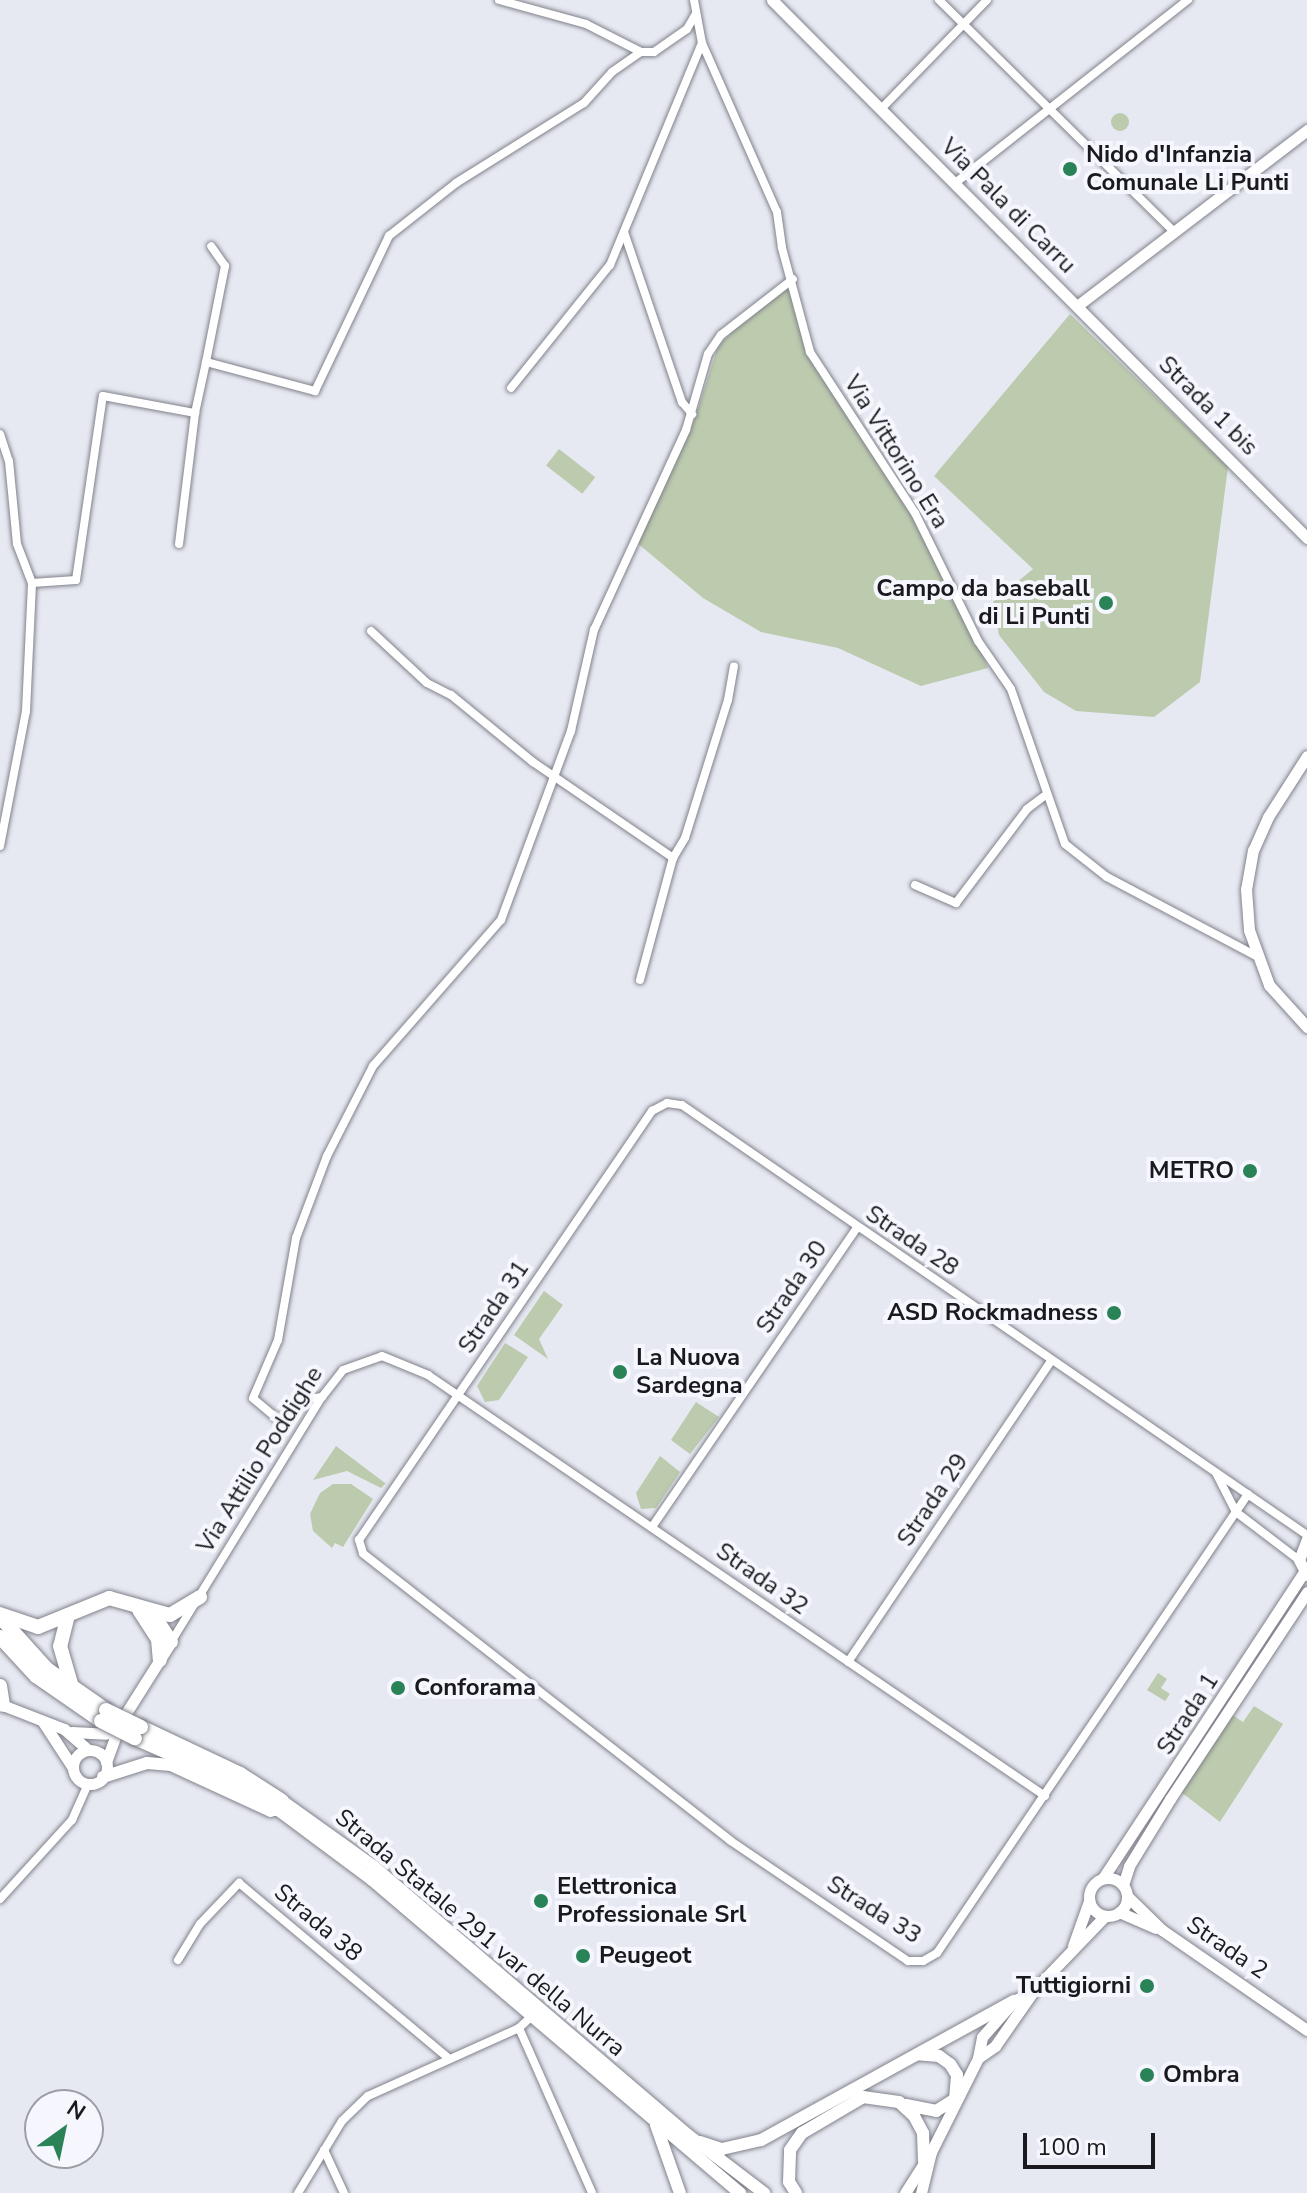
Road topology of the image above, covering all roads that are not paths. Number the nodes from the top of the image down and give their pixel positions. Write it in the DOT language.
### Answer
graph roads {
  1 [pos="499,0"];
  2 [pos="694,0"];
  3 [pos="772,0"];
  4 [pos="939,0"];
  5 [pos="987,0"];
  6 [pos="1188,0"];
  7 [pos="695,14"];
  8 [pos="964,26"];
  9 [pos="702,43"];
  10 [pos="641,52"];
  11 [pos="1049,108"];
  12 [pos="881,109"];
  13 [pos="1307,130"];
  14 [pos="954,184"];
  15 [pos="624,232"];
  16 [pos="1174,232"];
  17 [pos="211,246"];
  18 [pos="793,279"];
  19 [pos="1077,306"];
  20 [pos="206,362"];
  21 [pos="511,388"];
  22 [pos="195,413"];
  23 [pos="692,414"];
  24 [pos="0,434"];
  25 [pos="1307,538"];
  26 [pos="179,544"];
  27 [pos="32,583"];
  28 [pos="371,631"];
  29 [pos="734,667"];
  30 [pos="1307,756"];
  31 [pos="553,773"];
  32 [pos="1044,796"];
  33 [pos="0,846"];
  34 [pos="673,858"];
  35 [pos="915,885"];
  36 [pos="1258,957"];
  37 [pos="640,980"];
  38 [pos="1307,1027"];
  39 [pos="667,1103"];
  40 [pos="857,1228"];
  41 [pos="1052,1360"];
  42 [pos="458,1395"];
  43 [pos="322,1397"];
  44 [pos="1214,1470"];
  45 [pos="1248,1494"];
  46 [pos="1236,1512"];
  47 [pos="652,1527"];
  48 [pos="1307,1537"];
  49 [pos="359,1540"];
  50 [pos="1303,1569"];
  51 [pos="1307,1592"];
  52 [pos="200,1597"];
  53 [pos="136,1606"];
  54 [pos="153,1614"];
  55 [pos="69,1615"];
  56 [pos="0,1616"];
  57 [pos="0,1637"];
  58 [pos="171,1642"];
  59 [pos="160,1660"];
  60 [pos="848,1662"];
  61 [pos="0,1686"];
  62 [pos="74,1691"];
  63 [pos="2,1705"];
  64 [pos="43,1721"];
  65 [pos="104,1721"];
  66 [pos="121,1721"];
  67 [pos="64,1729"];
  68 [pos="90,1750"];
  69 [pos="106,1762"];
  70 [pos="73,1768"];
  71 [pos="103,1777"];
  72 [pos="88,1784"];
  73 [pos="1045,1796"];
  74 [pos="281,1809"];
  75 [pos="1103,1878"];
  76 [pos="1125,1891"];
  77 [pos="0,1899"];
  78 [pos="1089,1901"];
  79 [pos="1119,1912"];
  80 [pos="1105,1916"];
  81 [pos="1162,1930"];
  82 [pos="1072,1949"];
  83 [pos="178,1960"];
  84 [pos="1034,1990"];
  85 [pos="1014,2001"];
  86 [pos="531,2017"];
  87 [pos="519,2028"];
  88 [pos="1307,2030"];
  89 [pos="914,2054"];
  90 [pos="447,2057"];
  91 [pos="978,2058"];
  92 [pos="955,2099"];
  93 [pos="899,2102"];
  94 [pos="655,2122"];
  95 [pos="688,2135"];
  96 [pos="324,2150"];
  97 [pos="928,2157"];
  98 [pos="298,2193"];
  99 [pos="344,2193"];
  100 [pos="592,2193"];
  101 [pos="680,2193"];
  102 [pos="740,2193"];
  103 [pos="764,2193"];
  104 [pos="796,2193"];
  105 [pos="905,2193"];
  106 [pos="921,2193"];
  1 -- 10 [label="street"];
  2 -- 7 [label="street, Via Vittorino Era"];
  3 -- 12 [label="street, Via Pala di Carru"];
  4 -- 8 [label="street"];
  5 -- 8 [label="street"];
  6 -- 11 [label="street"];
  7 -- 9 [label="street, Via Vittorino Era"];
  7 -- 10 [label="street"];
  8 -- 11 [label="street"];
  8 -- 12 [label="street"];
  9 -- 15 [label="street"];
  9 -- 18 [label="street, Via Vittorino Era"];
  10 -- 20 [label="street"];
  11 -- 14 [label="street"];
  11 -- 16 [label="street"];
  12 -- 14 [label="street, Via Pala di Carru"];
  13 -- 16 [label="street, Via Pala di Carru"];
  14 -- 19 [label="street, Via Pala di Carru"];
  15 -- 21 [label="street"];
  15 -- 23 [label="street"];
  16 -- 19 [label="street, Via Pala di Carru"];
  17 -- 20 [label="street"];
  18 -- 23 [label="street"];
  18 -- 32 [label="street, Via Vittorino Era"];
  19 -- 25 [label="street, Strada 1 bis"];
  20 -- 22 [label="street"];
  22 -- 26 [label="street"];
  22 -- 27 [label="street"];
  23 -- 31 [label="street"];
  24 -- 27 [label="street"];
  27 -- 33 [label="street"];
  28 -- 31 [label="street"];
  29 -- 34 [label="street"];
  30 -- 36 [label="street"];
  31 -- 34 [label="street"];
  31 -- 43 [label="street"];
  32 -- 35 [label="street"];
  32 -- 36 [label="street, Via Vittorino Era"];
  34 -- 37 [label="street"];
  36 -- 38 [label="street"];
  39 -- 40 [label="street, Strada 28"];
  39 -- 42 [label="street, Strada 31"];
  40 -- 41 [label="street, Strada 28"];
  40 -- 47 [label="street, Strada 30"];
  41 -- 44 [label="street, Strada 28"];
  41 -- 60 [label="street, Strada 29"];
  42 -- 43 [label="street, Via Attilio Poddighe"];
  42 -- 47 [label="street, Strada 32"];
  42 -- 49 [label="street, Strada 31"];
  43 -- 52 [label="street, Via Attilio Poddighe"];
  44 -- 45 [label="street, Strada 28"];
  44 -- 46 [label="street, Strada 28"];
  45 -- 46 [label="street, Strada 33"];
  45 -- 48 [label="street, Strada 28"];
  46 -- 50 [label="street, Strada 28"];
  46 -- 73 [label="street, Strada 33"];
  47 -- 60 [label="street, Strada 32"];
  48 -- 50 [label="street, Strada 1"];
  49 -- 73 [label="street, Strada 33"];
  50 -- 75 [label="street, Strada 1"];
  51 -- 76 [label="street"];
  52 -- 54 [label="highway"];
  52 -- 58 [label="street, Via Attilio Poddighe"];
  53 -- 54 [label="highway"];
  53 -- 55 [label="highway"];
  53 -- 59 [label="highway"];
  54 -- 58 [label="highway"];
  55 -- 56 [label="highway"];
  55 -- 62 [label="highway"];
  56 -- 62 [label="highway, Strada Statale 291 var della Nurra"];
  57 -- 65 [label="highway, Strada Statale 291 var della Nurra"];
  58 -- 59 [label="street"];
  59 -- 66 [label="street"];
  60 -- 73 [label="street, Strada 32"];
  61 -- 63 [label="highway"];
  62 -- 65 [label="highway, Strada Statale 291 var della Nurra"];
  63 -- 64 [label="street"];
  64 -- 67 [label="street"];
  64 -- 70 [label="street"];
  65 -- 66 [label="street"];
  65 -- 67 [label="street"];
  65 -- 68 [label="street"];
  65 -- 74 [label="highway, Strada Statale 291 var della Nurra, bridge"];
  66 -- 69 [label="street"];
  67 -- 68 [label="street"];
  68 -- 69 [label="street"];
  68 -- 70 [label="street"];
  69 -- 71 [label="street"];
  70 -- 72 [label="street"];
  71 -- 72 [label="street"];
  71 -- 74 [label="main road"];
  72 -- 77 [label="street"];
  74 -- 86 [label="main road, Strada Statale 291 var della Nurra"];
  74 -- 95 [label="main road, Strada Statale 291 var della Nurra"];
  75 -- 76 [label="street"];
  75 -- 78 [label="street"];
  76 -- 79 [label="street"];
  76 -- 81 [label="street, Strada 2"];
  78 -- 80 [label="street"];
  78 -- 82 [label="street"];
  79 -- 80 [label="street"];
  79 -- 81 [label="street, Strada 2"];
  80 -- 82 [label="street"];
  81 -- 88 [label="street, Strada 2"];
  82 -- 84 [label="street"];
  83 -- 90 [label="street, Strada 38"];
  84 -- 85 [label="street"];
  84 -- 91 [label="street"];
  85 -- 89 [label="main road"];
  85 -- 91 [label="street"];
  86 -- 87 [label="street"];
  86 -- 94 [label="main road, Strada Statale 291 var della Nurra"];
  87 -- 90 [label="street"];
  87 -- 100 [label="street"];
  89 -- 92 [label="main road"];
  89 -- 95 [label="main road"];
  90 -- 96 [label="street"];
  91 -- 92 [label="street"];
  92 -- 93 [label="main road"];
  92 -- 97 [label="street"];
  93 -- 97 [label="main road"];
  93 -- 104 [label="main road"];
  94 -- 101 [label="main road"];
  94 -- 102 [label="main road, Strada Statale 291 var della Nurra"];
  95 -- 103 [label="main road, Strada Statale 291 var della Nurra"];
  96 -- 98 [label="street"];
  96 -- 99 [label="street"];
  97 -- 105 [label="street"];
  97 -- 106 [label="street"];
}
